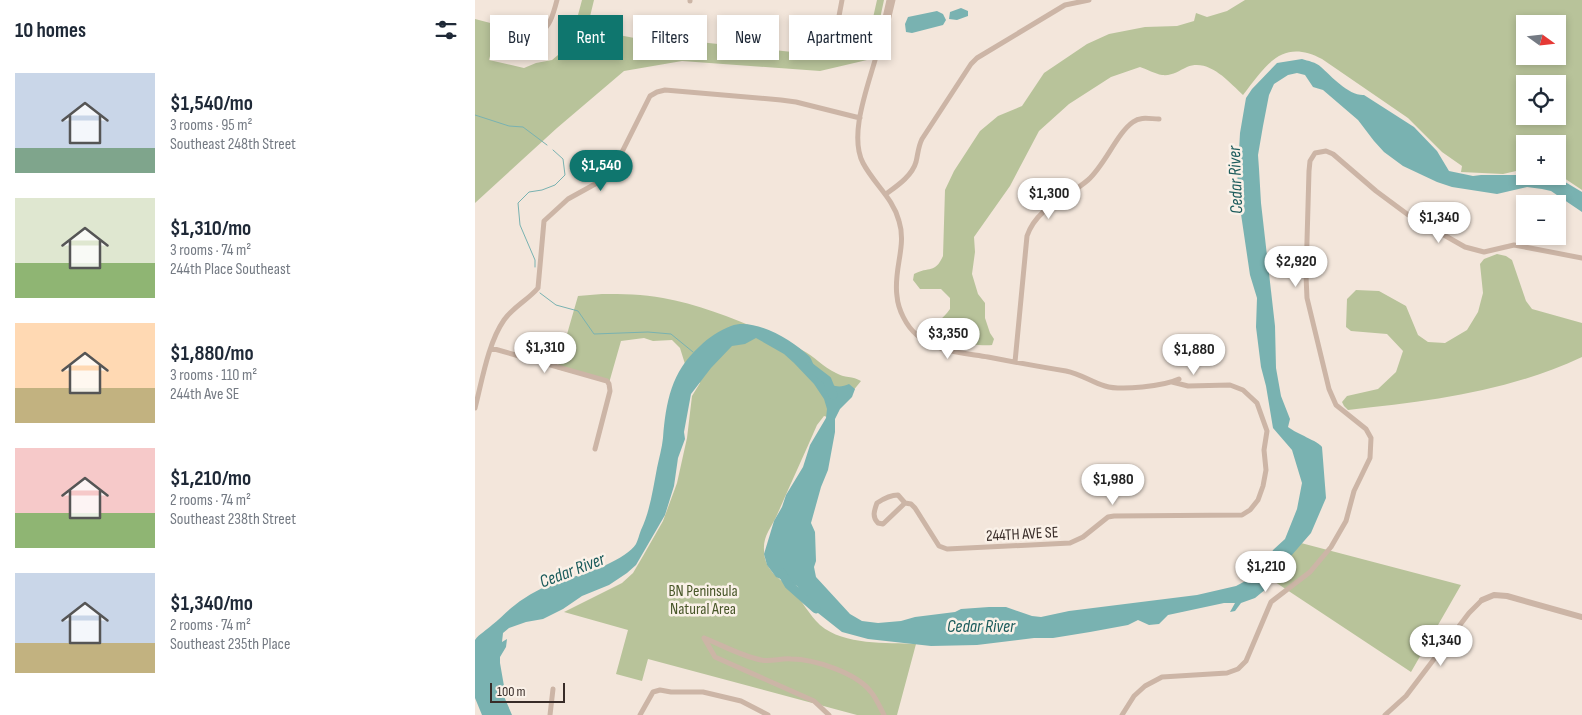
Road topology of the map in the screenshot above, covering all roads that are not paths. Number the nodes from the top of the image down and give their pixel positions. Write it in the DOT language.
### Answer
graph roads {
  1 [pos="557,0"];
  2 [pos="843,0"];
  3 [pos="889,0"];
  4 [pos="893,0"];
  5 [pos="1089,0"];
  6 [pos="839,15"];
  7 [pos="886,15"];
  8 [pos="889,15"];
  9 [pos="548,25"];
  10 [pos="875,60"];
  11 [pos="860,118"];
  12 [pos="1159,119"];
  13 [pos="886,194"];
  14 [pos="1582,258"];
  15 [pos="491,348"];
  16 [pos="1015,362"];
  17 [pos="1179,379"];
  18 [pos="1172,382"];
  19 [pos="475,408"];
  20 [pos="595,448"];
  21 [pos="905,503"];
  22 [pos="1482,600"];
  23 [pos="1582,617"];
  24 [pos="553,689"];
  25 [pos="550,715"];
  26 [pos="640,715"];
  27 [pos="768,715"];
  28 [pos="829,715"];
  29 [pos="884,715"];
  30 [pos="1122,715"];
  31 [pos="1385,715"];
  1 -- 9 [label="street"];
  2 -- 6 [label="street"];
  3 -- 7 [label="street"];
  4 -- 8 [label="street"];
  5 -- 13 [label="street"];
  10 -- 11 [label="street"];
  11 -- 13 [label="street"];
  11 -- 15 [label="street"];
  12 -- 16 [label="street"];
  13 -- 16 [label="street"];
  14 -- 30 [label="street"];
  15 -- 19 [label="street"];
  15 -- 20 [label="street"];
  16 -- 18 [label="street"];
  17 -- 18 [label="street"];
  18 -- 21 [label="street, 244TH AVE SE"];
  21 -- 21 [label="street"];
  22 -- 23 [label="street"];
  22 -- 31 [label="street"];
  24 -- 25 [label="street"];
  26 -- 27 [label="street"];
  28 -- 29 [label="street"];
}
